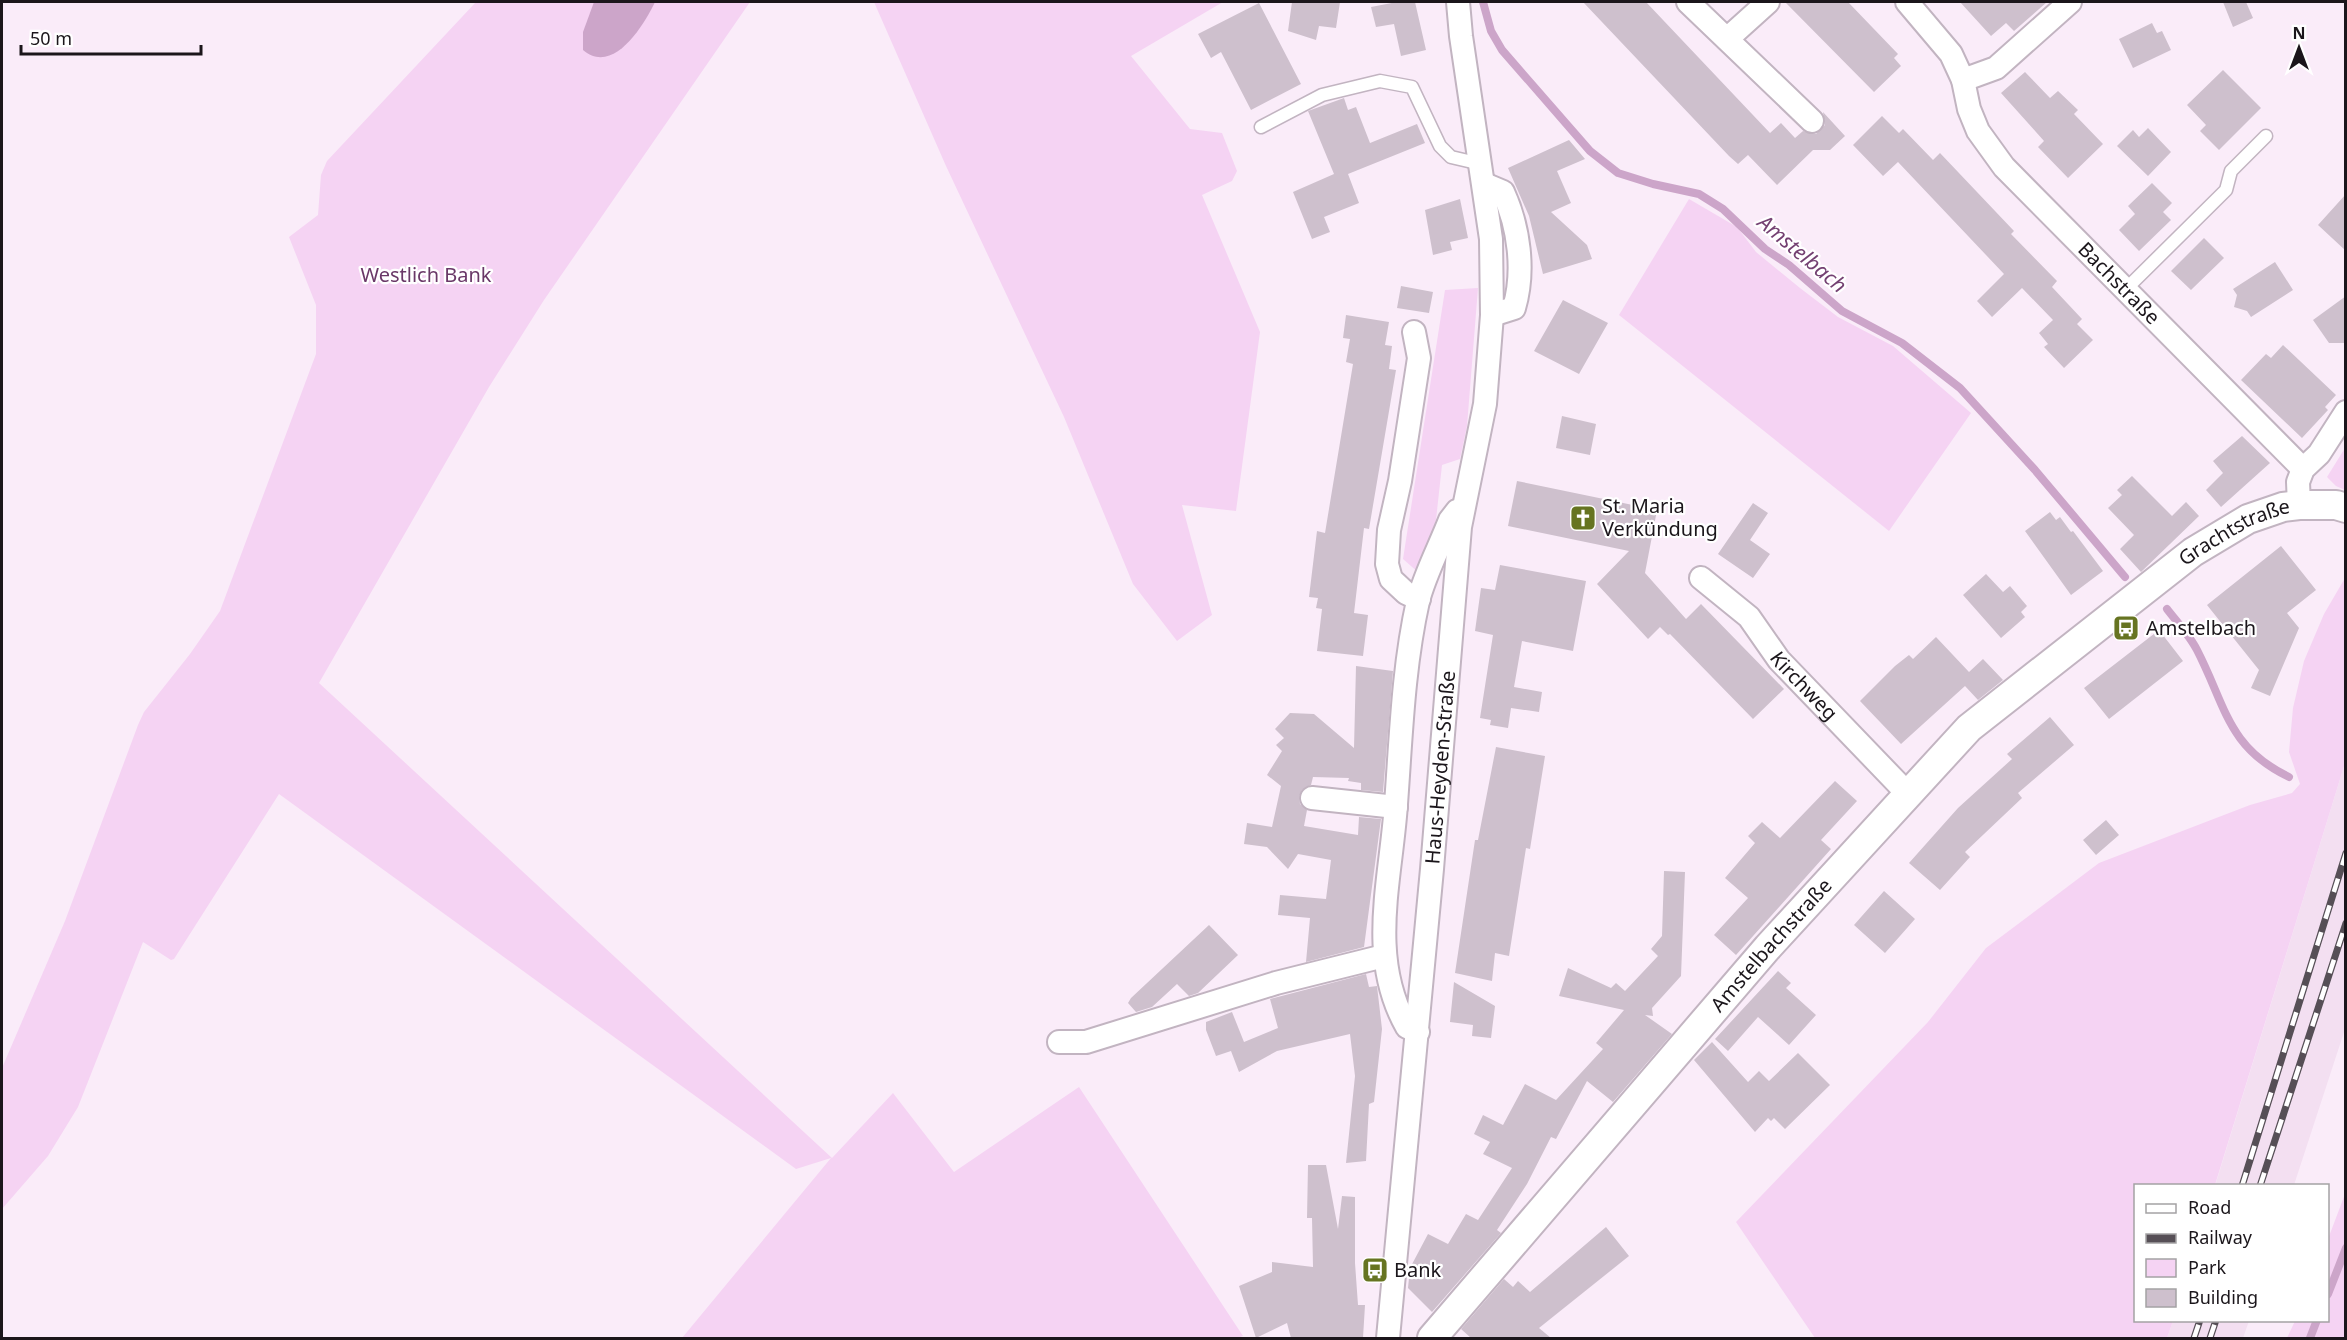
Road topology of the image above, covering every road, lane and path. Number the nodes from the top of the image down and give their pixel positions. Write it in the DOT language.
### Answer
graph roads {
  1 [pos="1458,2"];
  2 [pos="1688,2"];
  3 [pos="1768,2"];
  4 [pos="1907,2"];
  5 [pos="2070,2"];
  6 [pos="1727,39"];
  7 [pos="1963,80"];
  8 [pos="1812,121"];
  9 [pos="1261,127"];
  10 [pos="2266,136"];
  11 [pos="1482,174"];
  12 [pos="2125,290"];
  13 [pos="1414,332"];
  14 [pos="2346,412"];
  15 [pos="2303,469"];
  16 [pos="1464,502"];
  17 [pos="2299,505"];
  18 [pos="2346,508"];
  19 [pos="1701,578"];
  20 [pos="2145,589"];
  21 [pos="1419,599"];
  22 [pos="1907,793"];
  23 [pos="1312,798"];
  24 [pos="1396,807"];
  25 [pos="1384,956"];
  26 [pos="1418,1032"];
  27 [pos="1059,1042"];
  28 [pos="1393,1333"];
  29 [pos="1432,1338"];
  1 -- 11 [label="street"];
  2 -- 6 [label="street"];
  3 -- 6 [label="street"];
  4 -- 7 [label="street, Bachstraße"];
  5 -- 7 [label="street"];
  6 -- 8 [label="street"];
  7 -- 12 [label="street, Bachstraße"];
  9 -- 11 [label="lane"];
  10 -- 12 [label="lane"];
  11 -- 16 [label="street, Haus-Heyden-Straße"];
  12 -- 15 [label="street, Bachstraße"];
  13 -- 21 [label="street"];
  14 -- 15 [label="street"];
  15 -- 17 [label="street, Grachtstraße"];
  16 -- 21 [label="street, Haus-Heyden-Straße"];
  16 -- 26 [label="street, Haus-Heyden-Straße"];
  17 -- 18 [label="street"];
  17 -- 20 [label="street, Grachtstraße"];
  19 -- 22 [label="street, Kirchweg"];
  20 -- 22 [label="street, Amstelbachstraße"];
  21 -- 24 [label="street, Haus-Heyden-Straße"];
  22 -- 29 [label="street, Amstelbachstraße"];
  23 -- 24 [label="street, Haus-Heyden-Straße"];
  24 -- 25 [label="street, Haus-Heyden-Straße"];
  25 -- 26 [label="street, Haus-Heyden-Straße"];
  25 -- 27 [label="street"];
  26 -- 28 [label="street, Haus-Heyden-Straße"];
}
